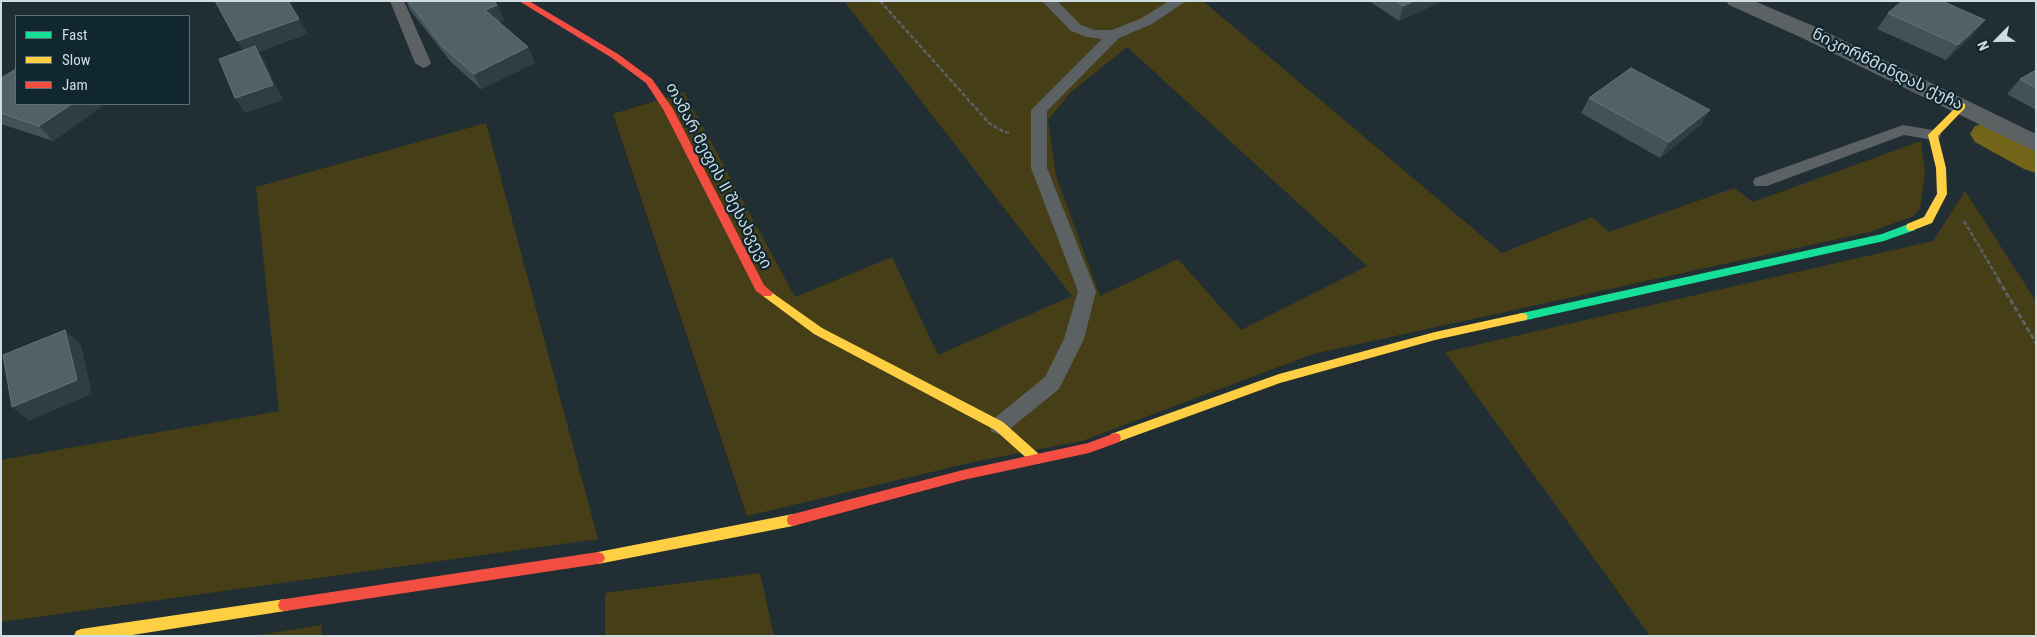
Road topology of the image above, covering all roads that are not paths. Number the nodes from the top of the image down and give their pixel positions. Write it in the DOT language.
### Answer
graph roads {
  1 [pos="397,1"];
  2 [pos="523,1"];
  3 [pos="1049,1"];
  4 [pos="1179,1"];
  5 [pos="1736,1"];
  6 [pos="1114,35"];
  7 [pos="423,63"];
  8 [pos="1962,106"];
  9 [pos="1933,135"];
  10 [pos="2036,144"];
  11 [pos="1761,182"];
  12 [pos="999,426"];
  13 [pos="1036,459"];
  14 [pos="81,636"];
  1 -- 7 [label="lane"];
  2 -- 12 [label="street, თამარ მეფის II შესახვევი"];
  3 -- 6 [label="lane"];
  4 -- 6 [label="lane"];
  5 -- 8 [label="street, ნიკორწმინდას ქუჩა"];
  6 -- 12 [label="lane"];
  8 -- 9 [label="street"];
  8 -- 10 [label="street, ნიკორწმინდას ქუჩა"];
  9 -- 11 [label="lane"];
  9 -- 13 [label="street"];
  12 -- 13 [label="street, თამარ მეფის II შესახვევი"];
  13 -- 14 [label="street"];
}
